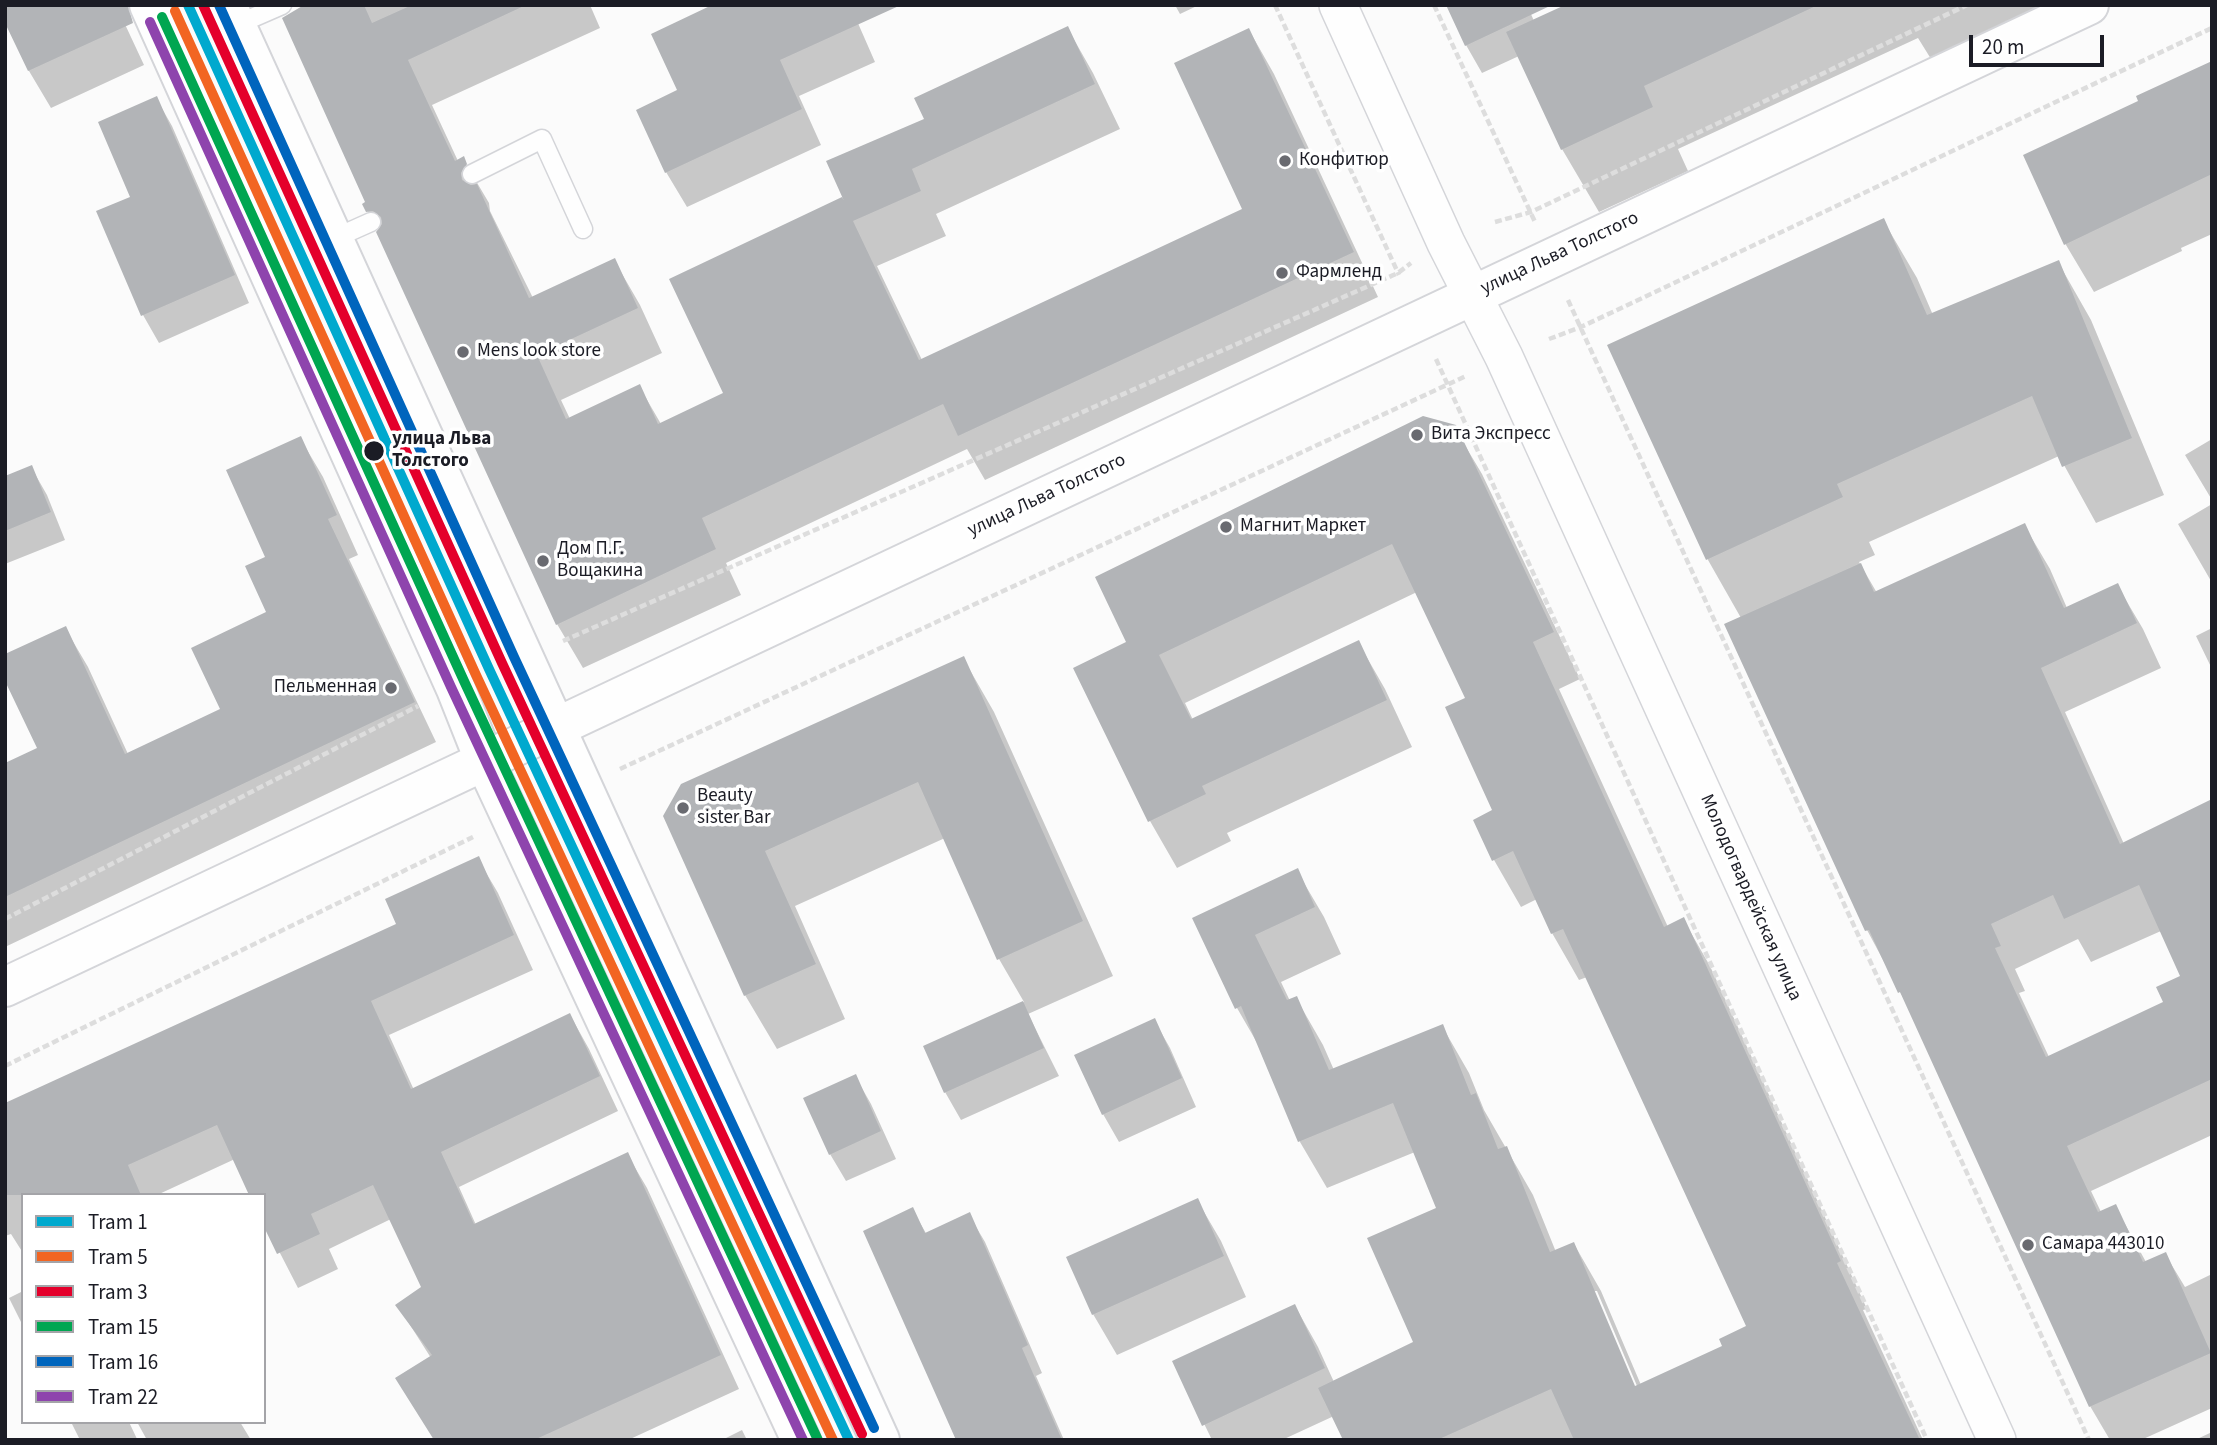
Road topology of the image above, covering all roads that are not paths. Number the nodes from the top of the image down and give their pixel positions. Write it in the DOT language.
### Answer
graph roads {
  1 [pos="149,5"];
  2 [pos="282,5"];
  3 [pos="1338,5"];
  4 [pos="2090,5"];
  5 [pos="231,15"];
  6 [pos="472,174"];
  7 [pos="371,222"];
  8 [pos="583,229"];
  9 [pos="333,239"];
  10 [pos="1472,296"];
  11 [pos="556,727"];
  12 [pos="485,762"];
  13 [pos="5,987"];
  14 [pos="800,1440"];
  15 [pos="880,1440"];
  16 [pos="1997,1440"];
  1 -- 12 [label="main road"];
  2 -- 5 [label="lane"];
  3 -- 10 [label="street, Молодогвардейская улица"];
  4 -- 10 [label="main road, улица Льва Толстого"];
  5 -- 9 [label="main road"];
  6 -- 8 [label="lane"];
  7 -- 9 [label="lane"];
  9 -- 11 [label="main road"];
  10 -- 11 [label="main road, улица Льва Толстого"];
  10 -- 16 [label="street, Молодогвардейская улица"];
  11 -- 12 [label="main road, улица Льва Толстого"];
  11 -- 15 [label="main road"];
  12 -- 13 [label="main road, улица Льва Толстого"];
  12 -- 14 [label="main road"];
}
